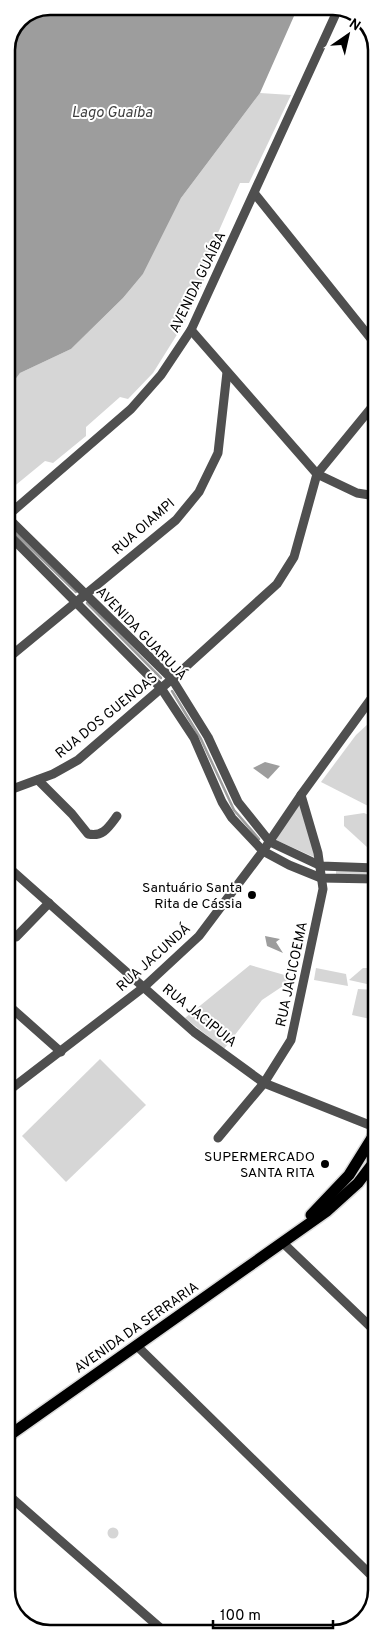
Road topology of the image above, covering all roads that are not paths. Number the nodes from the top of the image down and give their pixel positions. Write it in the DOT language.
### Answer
graph roads {
  1 [pos="335,15"];
  2 [pos="255,194"];
  3 [pos="191,330"];
  4 [pos="368,336"];
  5 [pos="227,372"];
  6 [pos="368,412"];
  7 [pos="317,474"];
  8 [pos="368,495"];
  9 [pos="15,509"];
  10 [pos="15,526"];
  11 [pos="15,542"];
  12 [pos="84,593"];
  13 [pos="74,601"];
  14 [pos="15,652"];
  15 [pos="172,679"];
  16 [pos="161,688"];
  17 [pos="368,703"];
  18 [pos="38,780"];
  19 [pos="15,788"];
  20 [pos="300,795"];
  21 [pos="117,816"];
  22 [pos="270,842"];
  23 [pos="263,851"];
  24 [pos="321,866"];
  25 [pos="368,868"];
  26 [pos="15,873"];
  27 [pos="321,878"];
  28 [pos="368,880"];
  29 [pos="49,903"];
  30 [pos="16,937"];
  31 [pos="144,987"];
  32 [pos="15,1011"];
  33 [pos="61,1052"];
  34 [pos="264,1083"];
  35 [pos="15,1086"];
  36 [pos="368,1126"];
  37 [pos="218,1138"];
  38 [pos="368,1151"];
  39 [pos="368,1169"];
  40 [pos="282,1242"];
  41 [pos="368,1324"];
  42 [pos="137,1346"];
  43 [pos="15,1426"];
  44 [pos="15,1501"];
  45 [pos="368,1572"];
  46 [pos="157,1625"];
  1 -- 2 [label="street, AVENIDA GUAÍBA"];
  2 -- 3 [label="street, AVENIDA GUAÍBA"];
  2 -- 4 [label="street"];
  3 -- 5 [label="street"];
  3 -- 9 [label="street, AVENIDA GUAÍBA"];
  5 -- 7 [label="street"];
  5 -- 12 [label="street, RUA OIAMPI"];
  6 -- 7 [label="street, RUA DOS GUENOAS"];
  7 -- 8 [label="street"];
  7 -- 15 [label="street, RUA DOS GUENOAS"];
  10 -- 12 [label="street, AVENIDA GUARUJÁ"];
  11 -- 13 [label="street, AVENIDA GUARUJÁ"];
  12 -- 13 [label="street, RUA OIAMPI"];
  12 -- 15 [label="street, AVENIDA GUARUJÁ"];
  13 -- 14 [label="street, RUA OIAMPI"];
  13 -- 16 [label="street, AVENIDA GUARUJÁ"];
  15 -- 16 [label="street, RUA DOS GUENOAS"];
  15 -- 22 [label="street, AVENIDA GUARUJÁ"];
  16 -- 18 [label="street, RUA DOS GUENOAS"];
  16 -- 23 [label="street, AVENIDA GUARUJÁ"];
  17 -- 20 [label="street, RUA JACUNDÁ"];
  18 -- 19 [label="street, RUA DOS GUENOAS"];
  18 -- 21 [label="street"];
  20 -- 22 [label="street, RUA JACUNDÁ"];
  20 -- 24 [label="street, RUA JACICOEMA"];
  22 -- 23 [label="street, RUA JACUNDÁ"];
  22 -- 24 [label="street, AVENIDA GUARUJÁ"];
  23 -- 27 [label="street, AVENIDA GUARUJÁ"];
  23 -- 31 [label="street, RUA JACUNDÁ"];
  24 -- 25 [label="street, AVENIDA GUARUJÁ"];
  24 -- 27 [label="street, RUA JACICOEMA"];
  26 -- 29 [label="street, RUA JACIPUIA"];
  27 -- 28 [label="street, AVENIDA GUARUJÁ"];
  27 -- 34 [label="street, RUA JACICOEMA"];
  29 -- 30 [label="street"];
  29 -- 31 [label="street, RUA JACIPUIA"];
  31 -- 33 [label="street, RUA JACUNDÁ"];
  31 -- 34 [label="street, RUA JACIPUIA"];
  32 -- 33 [label="street"];
  33 -- 35 [label="street, RUA JACUNDÁ"];
  34 -- 36 [label="street, RUA JACIPUIA"];
  34 -- 37 [label="street, RUA JACICOEMA"];
  38 -- 40 [label="main road, AVENIDA DA SERRARIA"];
  39 -- 40 [label="main road, AVENIDA DA SERRARIA"];
  40 -- 41 [label="street"];
  40 -- 42 [label="main road, AVENIDA DA SERRARIA"];
  42 -- 43 [label="main road, AVENIDA DA SERRARIA"];
  42 -- 45 [label="street"];
  44 -- 46 [label="street"];
}
